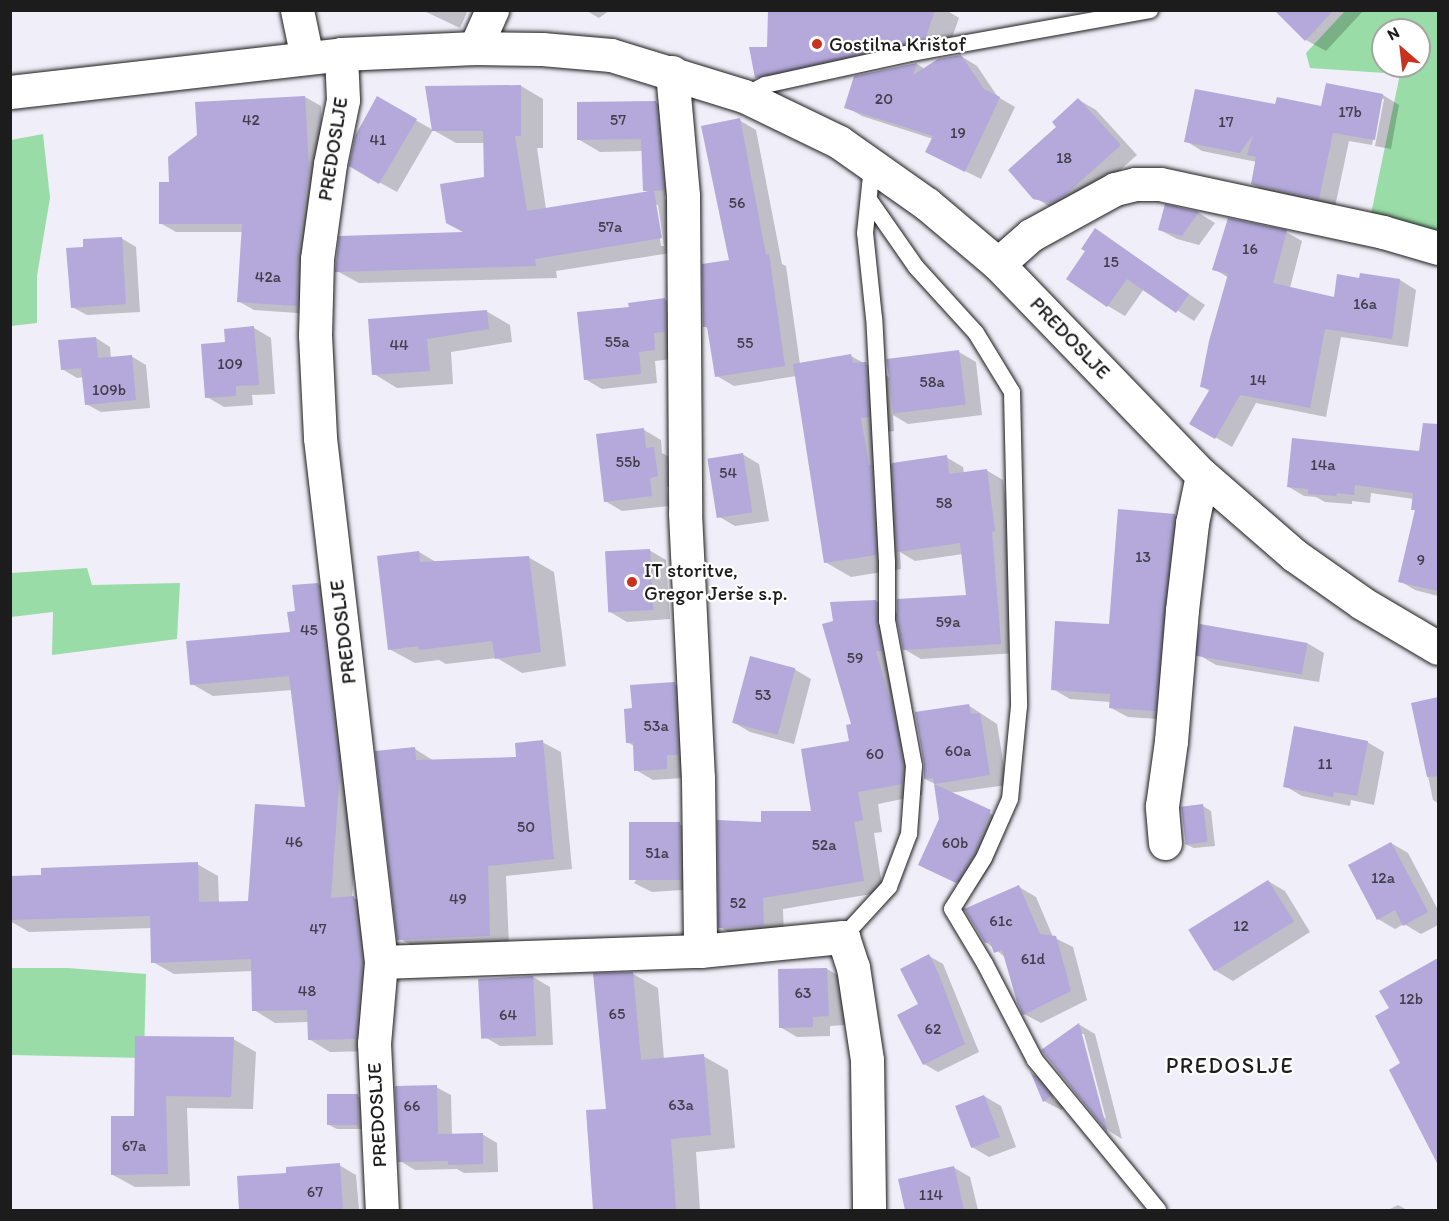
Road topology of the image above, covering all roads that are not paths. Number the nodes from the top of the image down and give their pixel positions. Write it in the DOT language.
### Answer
graph roads {
  1 [pos="297,10"];
  2 [pos="492,10"];
  3 [pos="1150,10"];
  4 [pos="475,48"];
  5 [pos="341,54"];
  6 [pos="307,58"];
  7 [pos="672,72"];
  8 [pos="10,92"];
  9 [pos="744,96"];
  10 [pos="873,166"];
  11 [pos="870,201"];
  12 [pos="1438,248"];
  13 [pos="998,264"];
  14 [pos="1202,475"];
  15 [pos="1438,648"];
  16 [pos="1165,843"];
  17 [pos="843,937"];
  18 [pos="700,951"];
  19 [pos="381,962"];
  20 [pos="382,1210"];
  21 [pos="869,1210"];
  22 [pos="1158,1210"];
  1 -- 6 [label="street"];
  2 -- 4 [label="street"];
  3 -- 9 [label="lane"];
  4 -- 5 [label="street, PREDOSLJE"];
  4 -- 7 [label="street, PREDOSLJE"];
  5 -- 6 [label="street, PREDOSLJE"];
  5 -- 19 [label="street, PREDOSLJE"];
  6 -- 8 [label="street, PREDOSLJE"];
  7 -- 9 [label="street, PREDOSLJE"];
  7 -- 18 [label="street"];
  9 -- 10 [label="street, PREDOSLJE"];
  10 -- 11 [label="lane"];
  10 -- 13 [label="street, PREDOSLJE"];
  11 -- 17 [label="lane"];
  11 -- 22 [label="lane"];
  12 -- 13 [label="street"];
  13 -- 14 [label="street, PREDOSLJE"];
  14 -- 15 [label="street, PREDOSLJE"];
  14 -- 16 [label="street"];
  17 -- 18 [label="street"];
  17 -- 21 [label="street"];
  18 -- 19 [label="street"];
  19 -- 20 [label="street, PREDOSLJE"];
}
